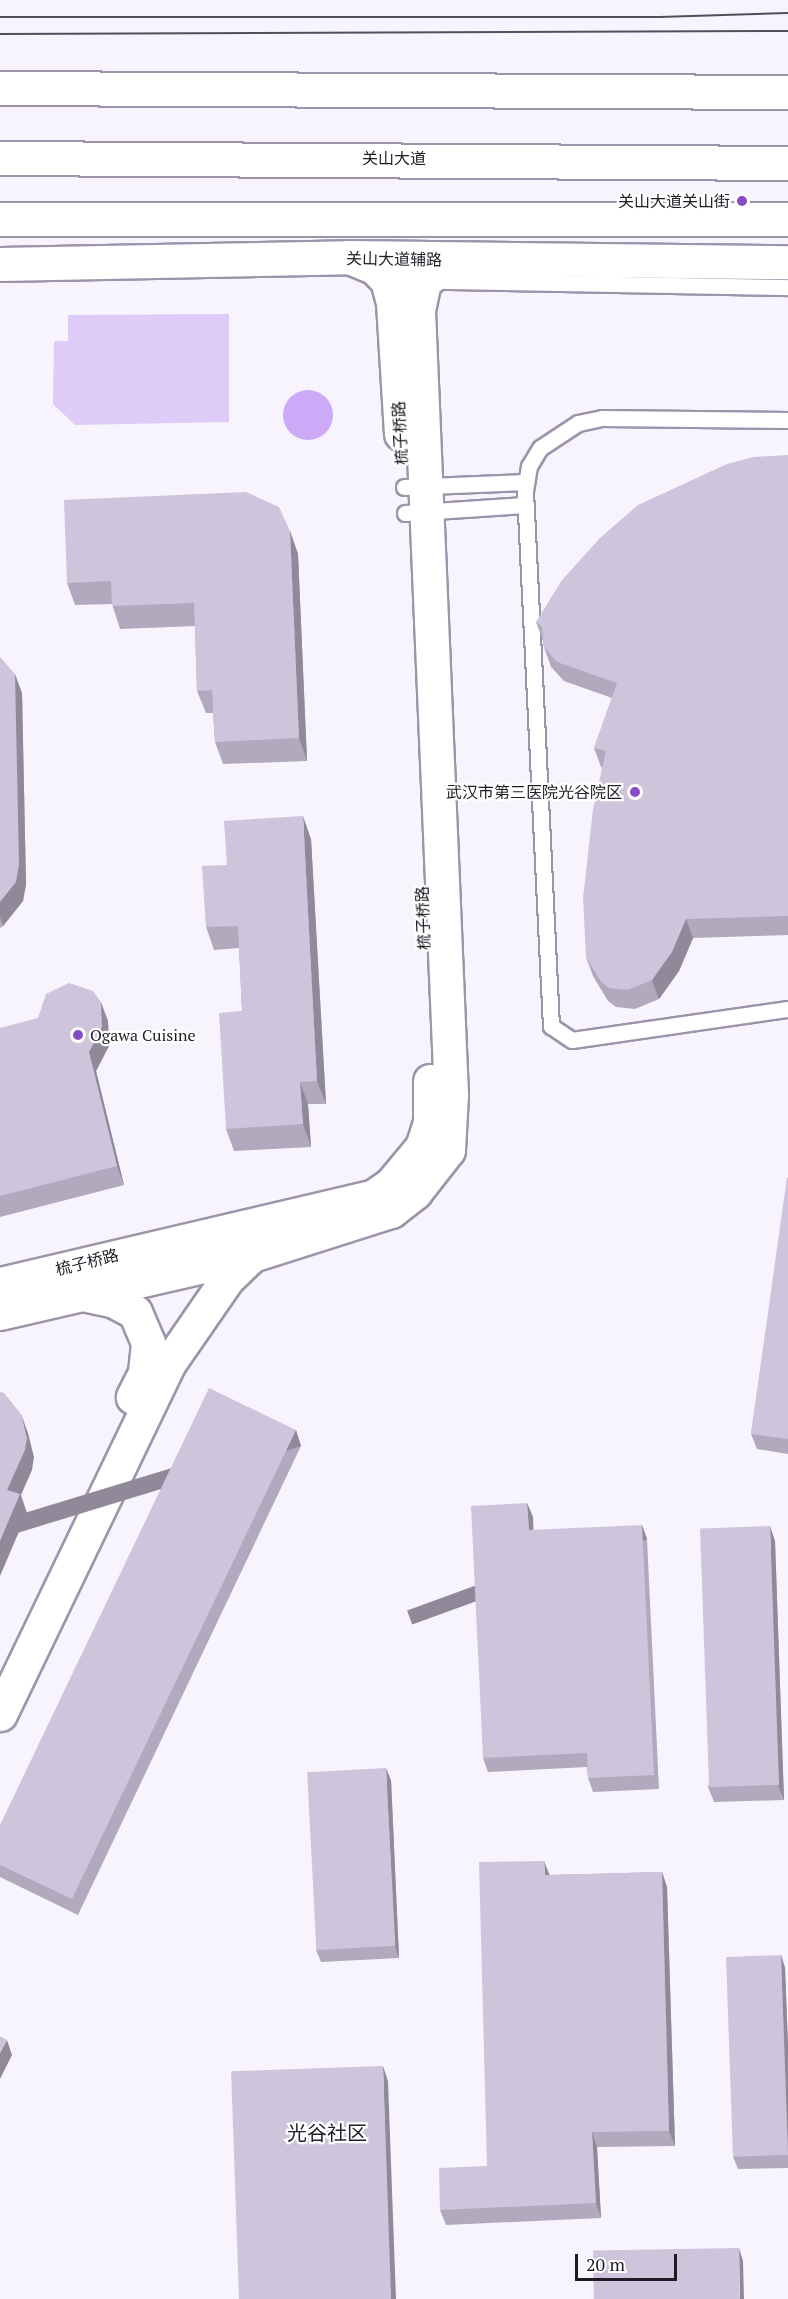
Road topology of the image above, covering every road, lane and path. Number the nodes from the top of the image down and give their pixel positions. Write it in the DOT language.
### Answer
graph roads {
  1 [pos="0,88"];
  2 [pos="788,92"];
  3 [pos="0,158"];
  4 [pos="788,163"];
  5 [pos="0,219"];
  6 [pos="788,219"];
  7 [pos="349,257"];
  8 [pos="469,260"];
  9 [pos="788,262"];
  10 [pos="0,264"];
  11 [pos="387,280"];
  12 [pos="424,282"];
  13 [pos="788,287"];
  14 [pos="788,420"];
  15 [pos="526,482"];
  16 [pos="415,499"];
  17 [pos="525,505"];
  18 [pos="788,1009"];
  19 [pos="252,1255"];
  20 [pos="0,1284"];
  21 [pos="81,1293"];
  22 [pos="0,1313"];
  23 [pos="0,1672"];
  24 [pos="0,1714"];
  1 -- 2 [label="main road"];
  3 -- 4 [label="main road, 关山大道"];
  5 -- 6 [label="main road"];
  7 -- 8 [label="main road, 关山大道辅路"];
  7 -- 10 [label="main road, 关山大道辅路"];
  7 -- 11 [label="main road"];
  8 -- 9 [label="main road, 关山大道辅路"];
  8 -- 12 [label="main road"];
  11 -- 12 [label="lane"];
  11 -- 16 [label="main road, 梳子桥路"];
  12 -- 13 [label="lane"];
  12 -- 16 [label="main road"];
  14 -- 15 [label="lane"];
  15 -- 16 [label="lane"];
  15 -- 17 [label="lane"];
  16 -- 17 [label="lane"];
  16 -- 19 [label="main road, 梳子桥路"];
  16 -- 20 [label="main road, 梳子桥路"];
  17 -- 18 [label="lane"];
  19 -- 21 [label="main road, 梳子桥路"];
  19 -- 24 [label="main road"];
  21 -- 22 [label="main road, 梳子桥路"];
  21 -- 23 [label="main road"];
}
